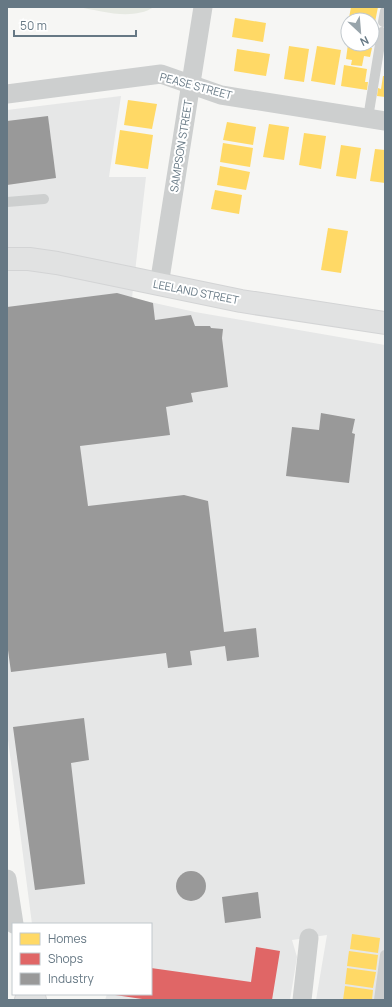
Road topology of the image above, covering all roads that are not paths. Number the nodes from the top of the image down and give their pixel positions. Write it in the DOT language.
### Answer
graph roads {
  1 [pos="203,7"];
  2 [pos="385,11"];
  3 [pos="191,85"];
  4 [pos="7,94"];
  5 [pos="376,120"];
  6 [pos="44,199"];
  7 [pos="7,202"];
  8 [pos="7,259"];
  9 [pos="159,285"];
  10 [pos="385,322"];
  11 [pos="7,884"];
  12 [pos="14,923"];
  13 [pos="309,938"];
  14 [pos="385,955"];
  15 [pos="302,1000"];
  16 [pos="379,1000"];
  1 -- 3 [label="street, SAMPSON STREET"];
  2 -- 5 [label="lane"];
  3 -- 4 [label="street, PEASE STREET"];
  3 -- 5 [label="street, PEASE STREET"];
  3 -- 9 [label="street, SAMPSON STREET"];
  6 -- 7 [label="lane"];
  8 -- 9 [label="main road, LEELAND STREET"];
  9 -- 10 [label="main road, LEELAND STREET"];
  11 -- 12 [label="street"];
  13 -- 15 [label="street"];
  14 -- 16 [label="lane"];
}
